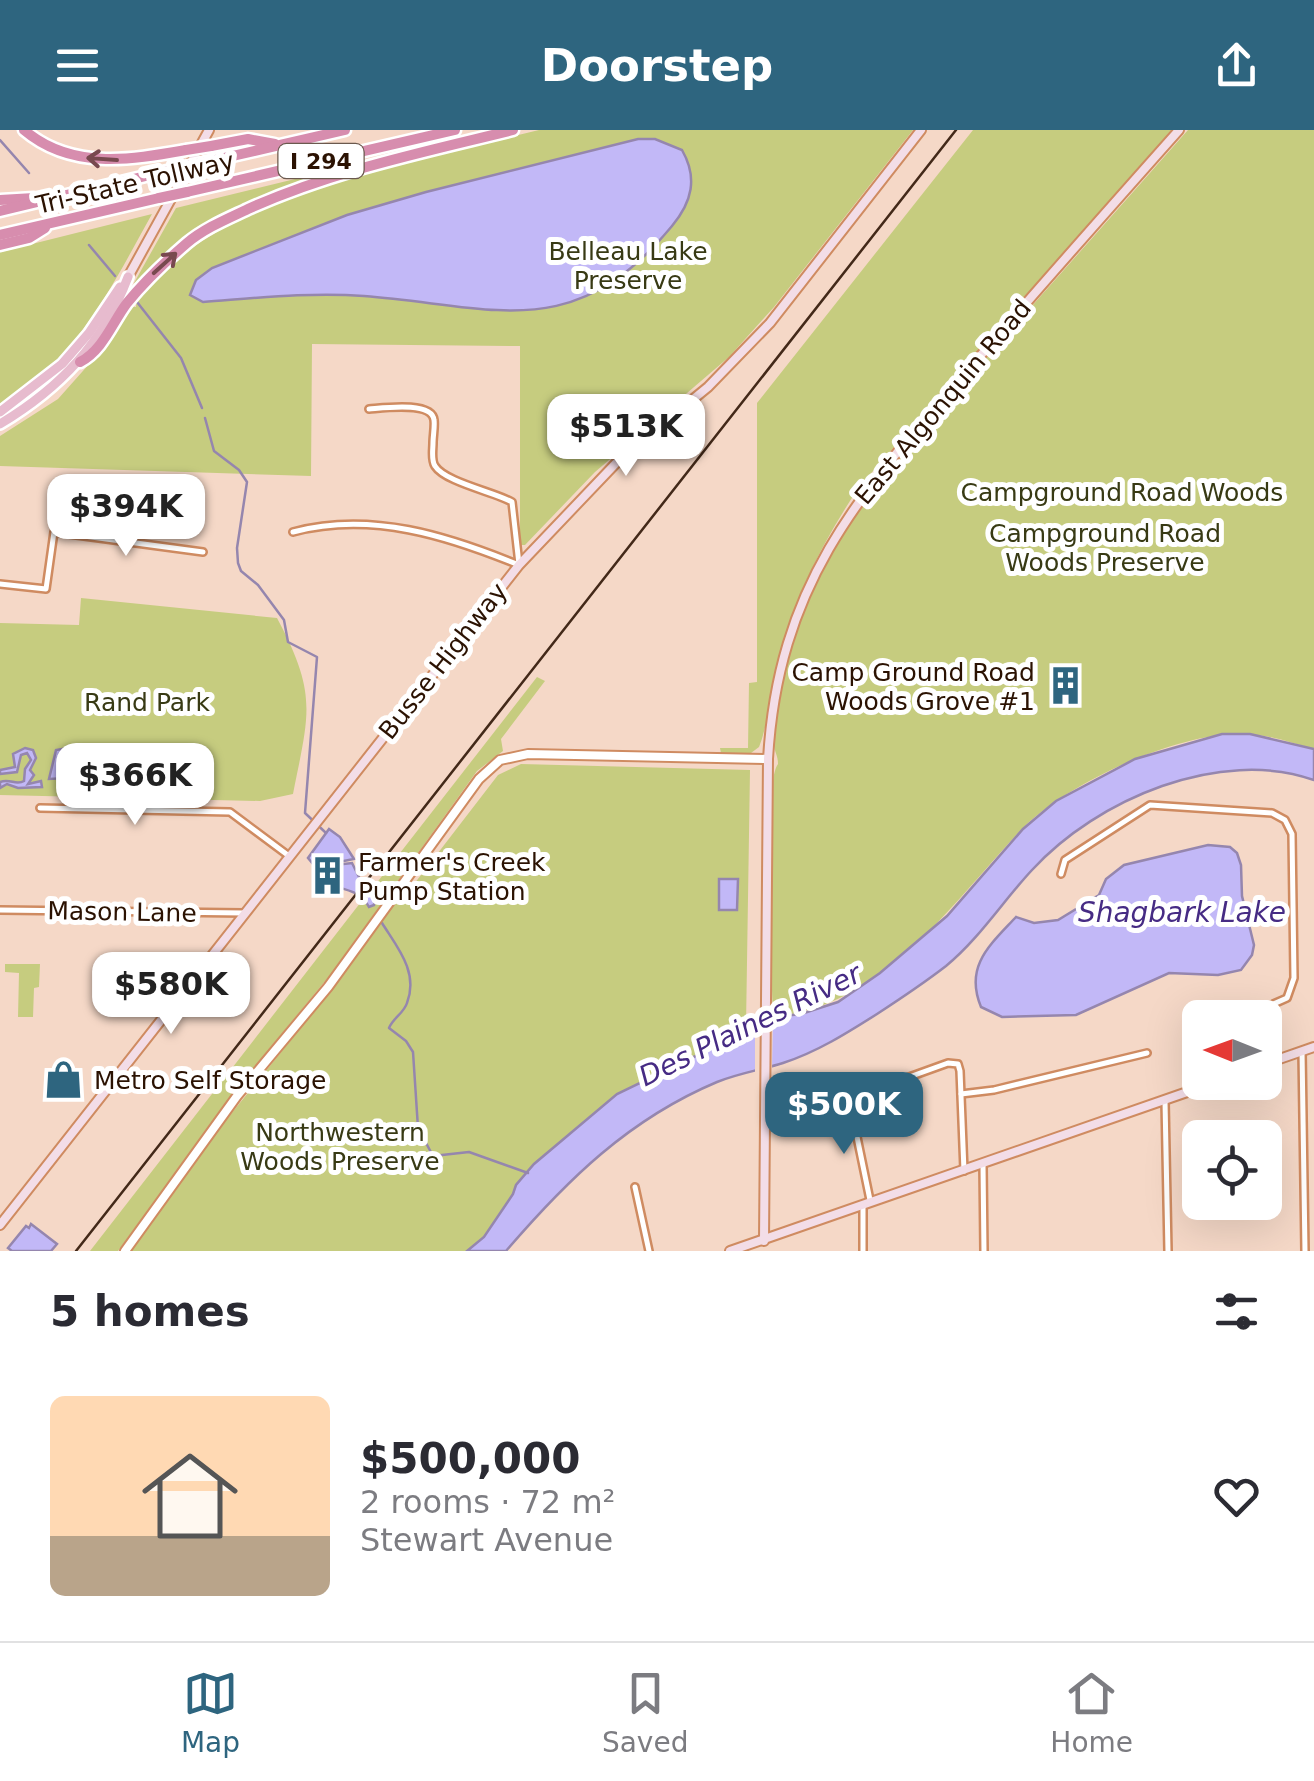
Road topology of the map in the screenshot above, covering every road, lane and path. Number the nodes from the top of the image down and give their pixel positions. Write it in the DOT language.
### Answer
graph roads {
  1 [pos="24,130"];
  2 [pos="209,130"];
  3 [pos="345,130"];
  4 [pos="455,130"];
  5 [pos="513,130"];
  6 [pos="921,130"];
  7 [pos="1179,130"];
  8 [pos="281,145"];
  9 [pos="50,199"];
  10 [pos="0,200"];
  11 [pos="0,211"];
  12 [pos="53,223"];
  13 [pos="0,235"];
  14 [pos="0,246"];
  15 [pos="128,277"];
  16 [pos="80,362"];
  17 [pos="370,409"];
  18 [pos="3,410"];
  19 [pos="0,428"];
  20 [pos="294,532"];
  21 [pos="202,552"];
  22 [pos="519,565"];
  23 [pos="0,584"];
  24 [pos="768,759"];
  25 [pos="40,808"];
  26 [pos="289,856"];
  27 [pos="1062,874"];
  28 [pos="0,910"];
  29 [pos="244,914"];
  30 [pos="1282,1000"];
  31 [pos="1314,1047"];
  32 [pos="1302,1051"];
  33 [pos="1146,1053"];
  34 [pos="1282,1058"];
  35 [pos="960,1094"];
  36 [pos="1182,1095"];
  37 [pos="1165,1101"];
  38 [pos="984,1165"];
  39 [pos="964,1171"];
  40 [pos="1304,1174"];
  41 [pos="1314,1174"];
  42 [pos="636,1187"];
  43 [pos="867,1205"];
  44 [pos="0,1225"];
  45 [pos="764,1246"];
  46 [pos="124,1251"];
  47 [pos="649,1251"];
  48 [pos="730,1251"];
  49 [pos="863,1251"];
  50 [pos="984,1251"];
  51 [pos="1168,1251"];
  52 [pos="1305,1251"];
  8 -- 1 [label="highway, one-way, bridge"];
  2 -- 15 [label="main road"];
  3 -- 8 [label="highway, Tri-State Tollway / I 294"];
  4 -- 12 [label="highway, Tri-State Tollway / I 294, bridge"];
  16 -- 5 [label="highway, one-way"];
  6 -- 22 [label="main road, Busse Highway"];
  7 -- 24 [label="main road, East Algonquin Road"];
  8 -- 9 [label="highway, Tri-State Tollway / I 294, bridge"];
  9 -- 10 [label="highway"];
  9 -- 11 [label="highway, Tri-State Tollway / I 294"];
  12 -- 13 [label="highway, Tri-State Tollway / I 294"];
  12 -- 14 [label="highway"];
  15 -- 16 [label="main road"];
  15 -- 18 [label="main road"];
  16 -- 19 [label="main road"];
  17 -- 22 [label="street"];
  20 -- 22 [label="street"];
  21 -- 23 [label="street"];
  22 -- 26 [label="main road, Busse Highway"];
  24 -- 45 [label="main road, East Algonquin Road"];
  24 -- 46 [label="street"];
  25 -- 26 [label="street"];
  26 -- 29 [label="main road, Busse Highway"];
  27 -- 30 [label="street"];
  28 -- 29 [label="street, Mason Lane"];
  29 -- 44 [label="main road, Busse Highway"];
  31 -- 32 [label="main road"];
  32 -- 34 [label="main road"];
  32 -- 40 [label="street"];
  33 -- 35 [label="street"];
  35 -- 39 [label="street"];
  35 -- 43 [label="street"];
  36 -- 37 [label="main road"];
  37 -- 38 [label="main road"];
  37 -- 51 [label="street"];
  38 -- 39 [label="main road"];
  38 -- 50 [label="street"];
  39 -- 43 [label="main road"];
  40 -- 41 [label="street"];
  40 -- 52 [label="street"];
  42 -- 47 [label="street"];
  43 -- 45 [label="main road"];
  43 -- 49 [label="street"];
  45 -- 48 [label="main road"];
}
